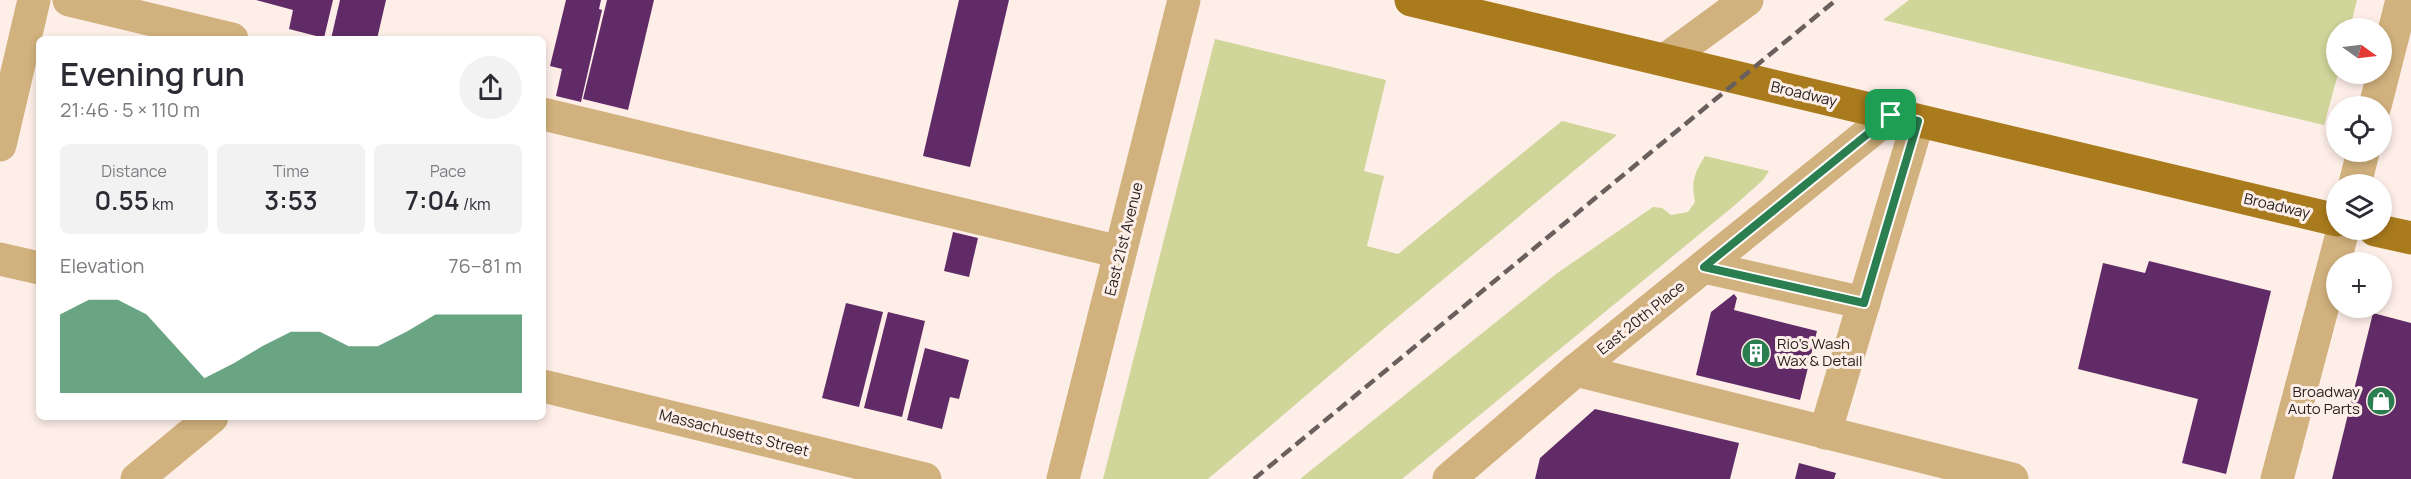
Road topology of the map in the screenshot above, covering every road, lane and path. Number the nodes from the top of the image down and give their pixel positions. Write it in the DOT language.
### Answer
graph roads {
  1 [pos="34,0"];
  2 [pos="69,0"];
  3 [pos="1184,0"];
  4 [pos="1411,0"];
  5 [pos="1747,0"];
  6 [pos="2402,0"];
  7 [pos="219,36"];
  8 [pos="1665,60"];
  9 [pos="2378,96"];
  10 [pos="546,115"];
  11 [pos="1905,118"];
  12 [pos="0,145"];
  13 [pos="2326,217"];
  14 [pos="2392,234"];
  15 [pos="2411,238"];
  16 [pos="2340,240"];
  17 [pos="1120,252"];
  18 [pos="0,259"];
  19 [pos="36,267"];
  20 [pos="1704,267"];
  21 [pos="1864,303"];
  22 [pos="1576,370"];
  23 [pos="546,387"];
  24 [pos="208,420"];
  25 [pos="1825,433"];
  26 [pos="137,479"];
  27 [pos="926,479"];
  28 [pos="1063,479"];
  29 [pos="1449,479"];
  30 [pos="2012,479"];
  31 [pos="2277,479"];
  1 -- 12 [label="street"];
  2 -- 7 [label="street"];
  3 -- 17 [label="street, East 21st Avenue"];
  4 -- 8 [label="main road, Broadway"];
  5 -- 8 [label="street"];
  6 -- 9 [label="street"];
  8 -- 11 [label="main road, Broadway"];
  10 -- 17 [label="street"];
  11 -- 13 [label="main road, Broadway"];
  11 -- 20 [label="street, East 20th Place"];
  11 -- 21 [label="street"];
  14 -- 15 [label="main road"];
  16 -- 31 [label="street"];
  17 -- 28 [label="street, East 21st Avenue"];
  18 -- 19 [label="street"];
  20 -- 21 [label="street"];
  20 -- 22 [label="street, East 20th Place"];
  21 -- 25 [label="street"];
  22 -- 25 [label="street"];
  22 -- 29 [label="street, East 20th Place"];
  23 -- 27 [label="street, Massachusetts Street"];
  24 -- 26 [label="street"];
  25 -- 30 [label="street"];
}
